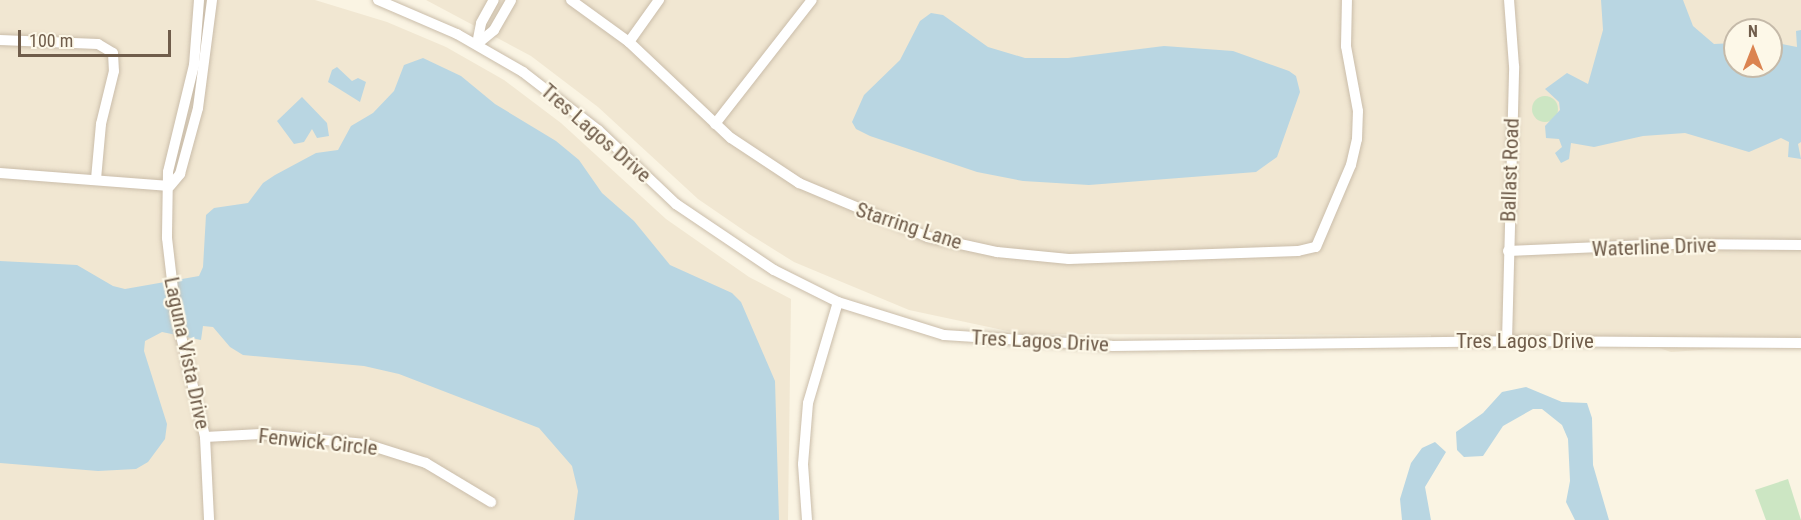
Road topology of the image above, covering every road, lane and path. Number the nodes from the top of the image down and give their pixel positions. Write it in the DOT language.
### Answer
graph roads {
  1 [pos="199,0"];
  2 [pos="212,0"];
  3 [pos="378,0"];
  4 [pos="494,0"];
  5 [pos="511,0"];
  6 [pos="571,0"];
  7 [pos="659,0"];
  8 [pos="812,0"];
  9 [pos="1347,0"];
  10 [pos="1509,0"];
  11 [pos="0,40"];
  12 [pos="629,42"];
  13 [pos="477,44"];
  14 [pos="715,124"];
  15 [pos="0,173"];
  16 [pos="96,179"];
  17 [pos="170,186"];
  18 [pos="1801,245"];
  19 [pos="1508,251"];
  20 [pos="838,302"];
  21 [pos="1507,341"];
  22 [pos="1801,343"];
  23 [pos="205,437"];
  24 [pos="491,502"];
  25 [pos="209,520"];
  26 [pos="807,520"];
  1 -- 17 [label="street, Laguna Vista Drive"];
  2 -- 17 [label="street, Laguna Vista Drive"];
  3 -- 13 [label="street, Tres Lagos Drive"];
  4 -- 13 [label="street"];
  5 -- 13 [label="street"];
  6 -- 12 [label="street, Starring Lane"];
  7 -- 12 [label="street"];
  8 -- 14 [label="street"];
  9 -- 14 [label="street, Starring Lane"];
  10 -- 19 [label="street, Ballast Road"];
  11 -- 16 [label="street"];
  12 -- 14 [label="street, Starring Lane"];
  13 -- 20 [label="street, Tres Lagos Drive"];
  15 -- 16 [label="street"];
  16 -- 17 [label="street"];
  17 -- 23 [label="street, Laguna Vista Drive"];
  18 -- 19 [label="street, Waterline Drive"];
  19 -- 21 [label="street, Ballast Road"];
  20 -- 21 [label="street, Tres Lagos Drive"];
  20 -- 26 [label="street"];
  21 -- 22 [label="street, Tres Lagos Drive"];
  23 -- 24 [label="street, Fenwick Circle"];
  23 -- 25 [label="street, Laguna Vista Drive"];
}
